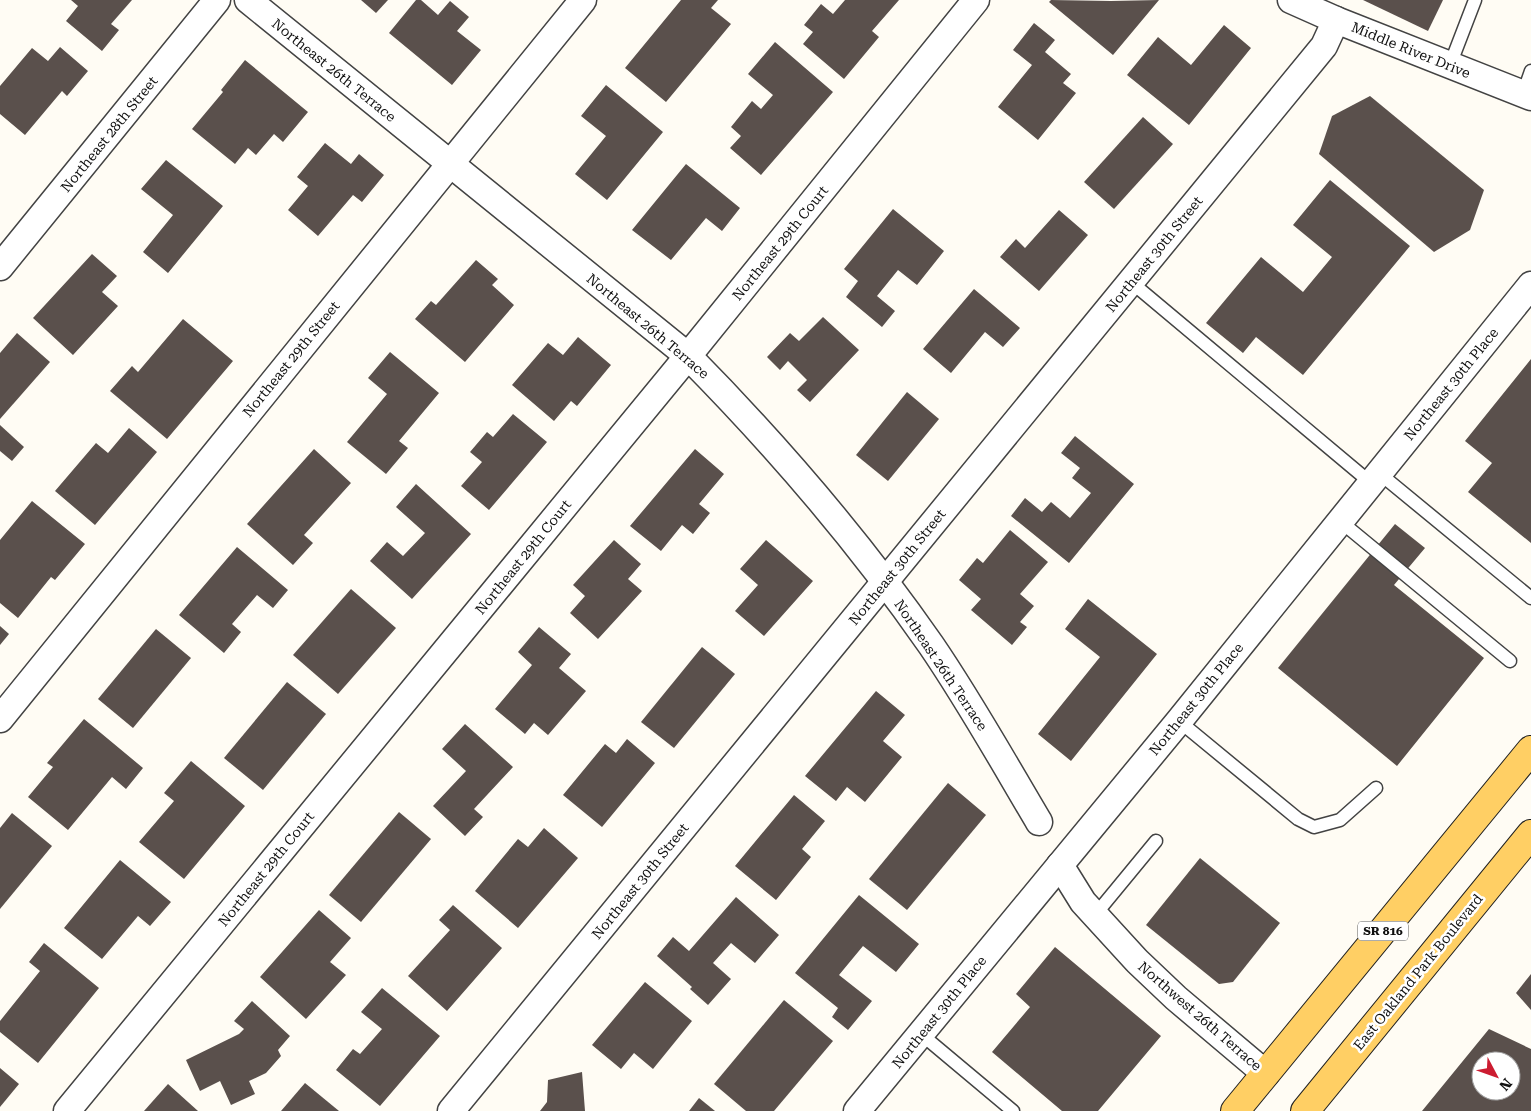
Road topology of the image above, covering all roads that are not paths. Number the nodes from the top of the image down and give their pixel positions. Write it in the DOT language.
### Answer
graph roads {
  1 [pos="217,0"];
  2 [pos="248,0"];
  3 [pos="583,0"];
  4 [pos="976,0"];
  5 [pos="1292,0"];
  6 [pos="1475,0"];
  7 [pos="1336,20"];
  8 [pos="1450,65"];
  9 [pos="1528,88"];
  10 [pos="450,163"];
  11 [pos="0,267"];
  12 [pos="1131,282"];
  13 [pos="1531,285"];
  14 [pos="688,356"];
  15 [pos="1375,478"];
  16 [pos="1340,521"];
  17 [pos="885,582"];
  18 [pos="1531,598"];
  19 [pos="1510,661"];
  20 [pos="0,719"];
  21 [pos="1179,721"];
  22 [pos="1531,750"];
  23 [pos="1376,788"];
  24 [pos="1038,822"];
  25 [pos="1531,834"];
  26 [pos="1156,841"];
  27 [pos="1060,865"];
  28 [pos="1095,915"];
  29 [pos="921,1034"];
  30 [pos="1266,1074"];
  31 [pos="1310,1109"];
  32 [pos="68,1111"];
  33 [pos="451,1111"];
  34 [pos="858,1111"];
  35 [pos="1013,1111"];
  36 [pos="1235,1111"];
  1 -- 11 [label="street, Northeast 28th Street"];
  2 -- 10 [label="street, Northeast 26th Terrace"];
  3 -- 10 [label="street, Northeast 29th Street"];
  4 -- 14 [label="street, Northeast 29th Court"];
  5 -- 7 [label="street, Middle River Drive"];
  6 -- 8 [label="lane"];
  7 -- 8 [label="street, Middle River Drive"];
  7 -- 12 [label="street, Northeast 30th Street"];
  8 -- 9 [label="street, Middle River Drive"];
  10 -- 14 [label="street, Northeast 26th Terrace"];
  10 -- 20 [label="street, Northeast 29th Street"];
  12 -- 15 [label="lane"];
  12 -- 17 [label="street, Northeast 30th Street"];
  13 -- 15 [label="street, Northeast 30th Place"];
  14 -- 17 [label="street, Northeast 26th Terrace"];
  14 -- 32 [label="street, Northeast 29th Court"];
  15 -- 16 [label="street, Northeast 30th Place"];
  15 -- 18 [label="lane"];
  16 -- 19 [label="lane"];
  16 -- 21 [label="street, Northeast 30th Place"];
  17 -- 24 [label="street, Northeast 26th Terrace"];
  17 -- 33 [label="street, Northeast 30th Street"];
  21 -- 23 [label="lane"];
  21 -- 27 [label="street, Northeast 30th Place"];
  22 -- 30 [label="main road, SR 816"];
  25 -- 31 [label="main road, East Oakland Park Boulevard"];
  26 -- 28 [label="lane"];
  27 -- 28 [label="street, Northwest 26th Terrace"];
  27 -- 29 [label="street, Northeast 30th Place"];
  28 -- 30 [label="street, Northwest 26th Terrace"];
  29 -- 34 [label="street, Northeast 30th Place"];
  29 -- 35 [label="lane"];
  30 -- 36 [label="main road, SR 816"];
}
